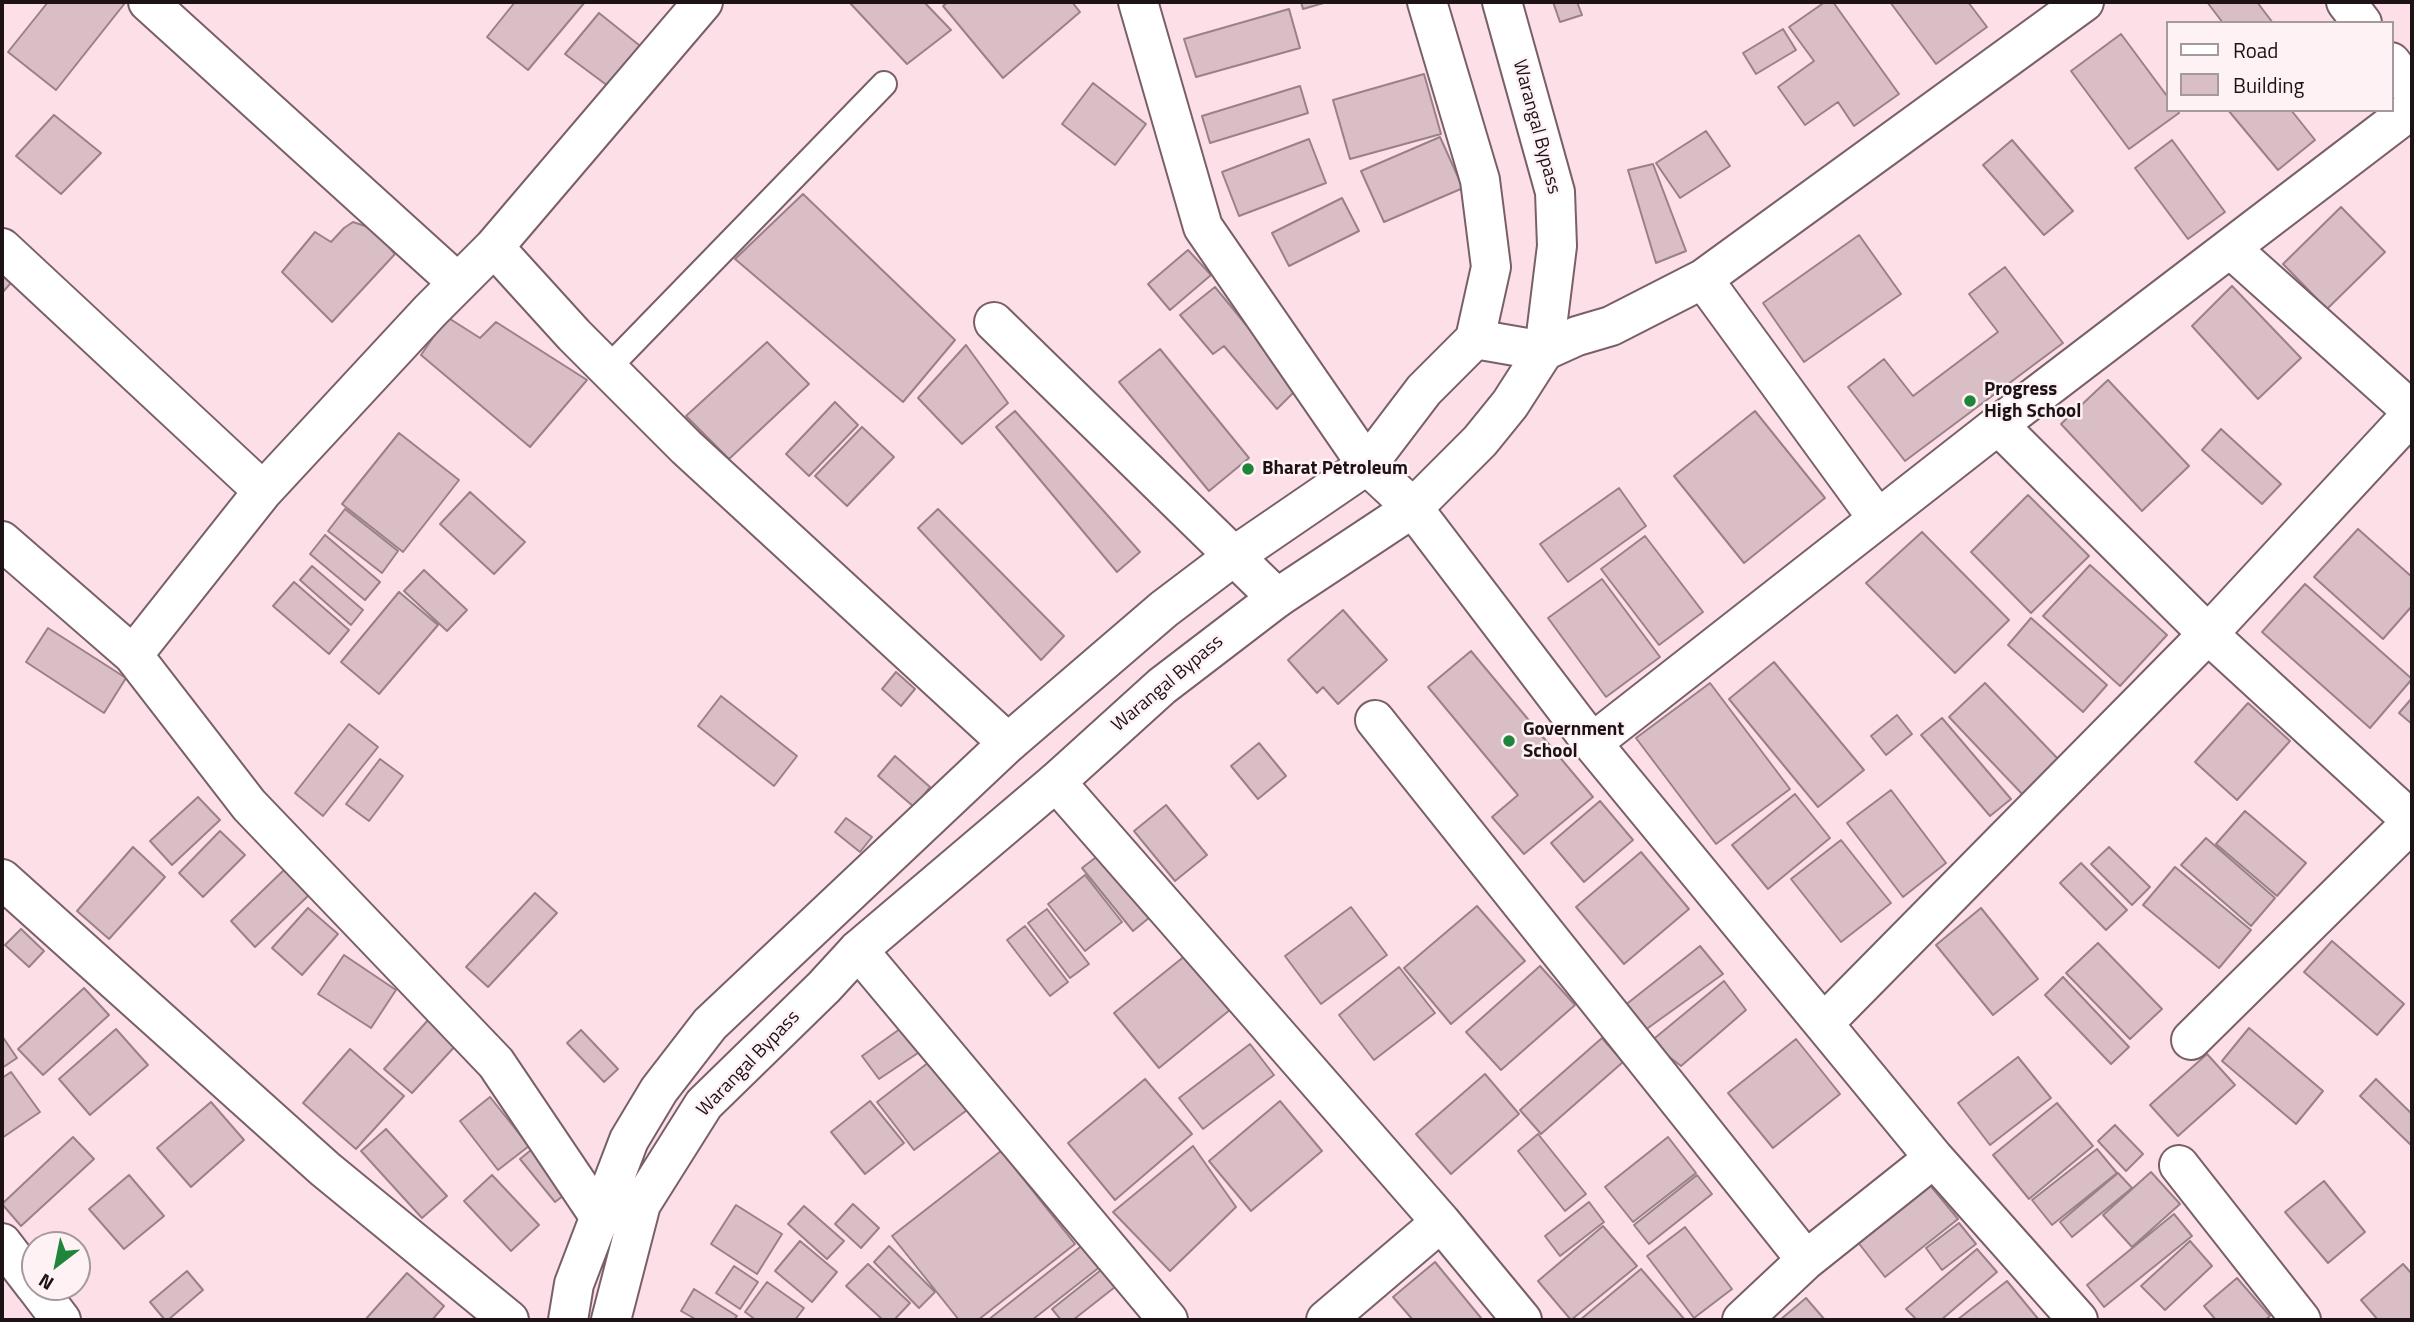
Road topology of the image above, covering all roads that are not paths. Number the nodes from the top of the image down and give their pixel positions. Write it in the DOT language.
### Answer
graph roads {
  1 [pos="148,2"];
  2 [pos="703,2"];
  3 [pos="1138,2"];
  4 [pos="1427,2"];
  5 [pos="1502,2"];
  6 [pos="2084,2"];
  7 [pos="2346,2"];
  8 [pos="2360,21"];
  9 [pos="2393,65"];
  10 [pos="884,84"];
  11 [pos="2412,90"];
  12 [pos="2412,109"];
  13 [pos="494,247"];
  14 [pos="2,248"];
  15 [pos="2230,248"];
  16 [pos="1703,279"];
  17 [pos="458,283"];
  18 [pos="994,322"];
  19 [pos="1475,339"];
  20 [pos="1544,351"];
  21 [pos="608,368"];
  22 [pos="2412,412"];
  23 [pos="1998,425"];
  24 [pos="1367,465"];
  25 [pos="263,491"];
  26 [pos="1413,508"];
  27 [pos="1878,519"];
  28 [pos="2,541"];
  29 [pos="1234,556"];
  30 [pos="1277,598"];
  31 [pos="2208,634"];
  32 [pos="133,655"];
  33 [pos="1375,720"];
  34 [pos="1008,743"];
  35 [pos="1592,743"];
  36 [pos="1056,782"];
  37 [pos="2412,821"];
  38 [pos="2,879"];
  39 [pos="858,950"];
  40 [pos="1824,1023"];
  41 [pos="2191,1040"];
  42 [pos="1934,1158"];
  43 [pos="2179,1165"];
  44 [pos="599,1216"];
  45 [pos="1441,1222"];
  46 [pos="2,1243"];
  47 [pos="1806,1260"];
  48 [pos="21,1268"];
  49 [pos="46,1301"];
  50 [pos="61,1320"];
  51 [pos="509,1320"];
  52 [pos="568,1320"];
  53 [pos="611,1320"];
  54 [pos="1168,1320"];
  55 [pos="1326,1320"];
  56 [pos="1522,1320"];
  57 [pos="1742,1320"];
  58 [pos="2078,1320"];
  59 [pos="2301,1320"];
  1 -- 17 [label="street"];
  2 -- 13 [label="street"];
  3 -- 24 [label="street"];
  4 -- 19 [label="street"];
  5 -- 20 [label="street, Warangal Bypass"];
  6 -- 16 [label="street"];
  7 -- 8 [label="street"];
  9 -- 11 [label="street"];
  10 -- 21 [label="lane"];
  12 -- 15 [label="street"];
  13 -- 17 [label="street"];
  13 -- 21 [label="street"];
  14 -- 25 [label="street"];
  15 -- 22 [label="street"];
  15 -- 23 [label="street"];
  16 -- 20 [label="street"];
  16 -- 27 [label="street"];
  17 -- 25 [label="street"];
  18 -- 29 [label="street"];
  19 -- 20 [label="street"];
  19 -- 24 [label="street"];
  20 -- 26 [label="street, Warangal Bypass"];
  21 -- 34 [label="street"];
  22 -- 31 [label="street"];
  23 -- 27 [label="street"];
  23 -- 31 [label="street"];
  24 -- 26 [label="street"];
  24 -- 29 [label="street"];
  25 -- 32 [label="street"];
  26 -- 30 [label="street, Warangal Bypass"];
  26 -- 35 [label="street"];
  27 -- 35 [label="street"];
  28 -- 32 [label="street"];
  29 -- 30 [label="street"];
  29 -- 34 [label="street"];
  30 -- 36 [label="street, Warangal Bypass"];
  31 -- 37 [label="street"];
  31 -- 40 [label="street"];
  32 -- 44 [label="street"];
  33 -- 47 [label="street"];
  34 -- 44 [label="street"];
  35 -- 40 [label="street"];
  36 -- 39 [label="street, Warangal Bypass"];
  36 -- 45 [label="street"];
  37 -- 41 [label="street"];
  38 -- 51 [label="street"];
  39 -- 53 [label="street, Warangal Bypass"];
  39 -- 54 [label="street"];
  40 -- 42 [label="street"];
  42 -- 47 [label="street"];
  42 -- 58 [label="street"];
  43 -- 59 [label="street"];
  44 -- 52 [label="street"];
  45 -- 55 [label="street"];
  45 -- 56 [label="street"];
  46 -- 48 [label="street"];
  47 -- 57 [label="street"];
  49 -- 50 [label="street"];
}
